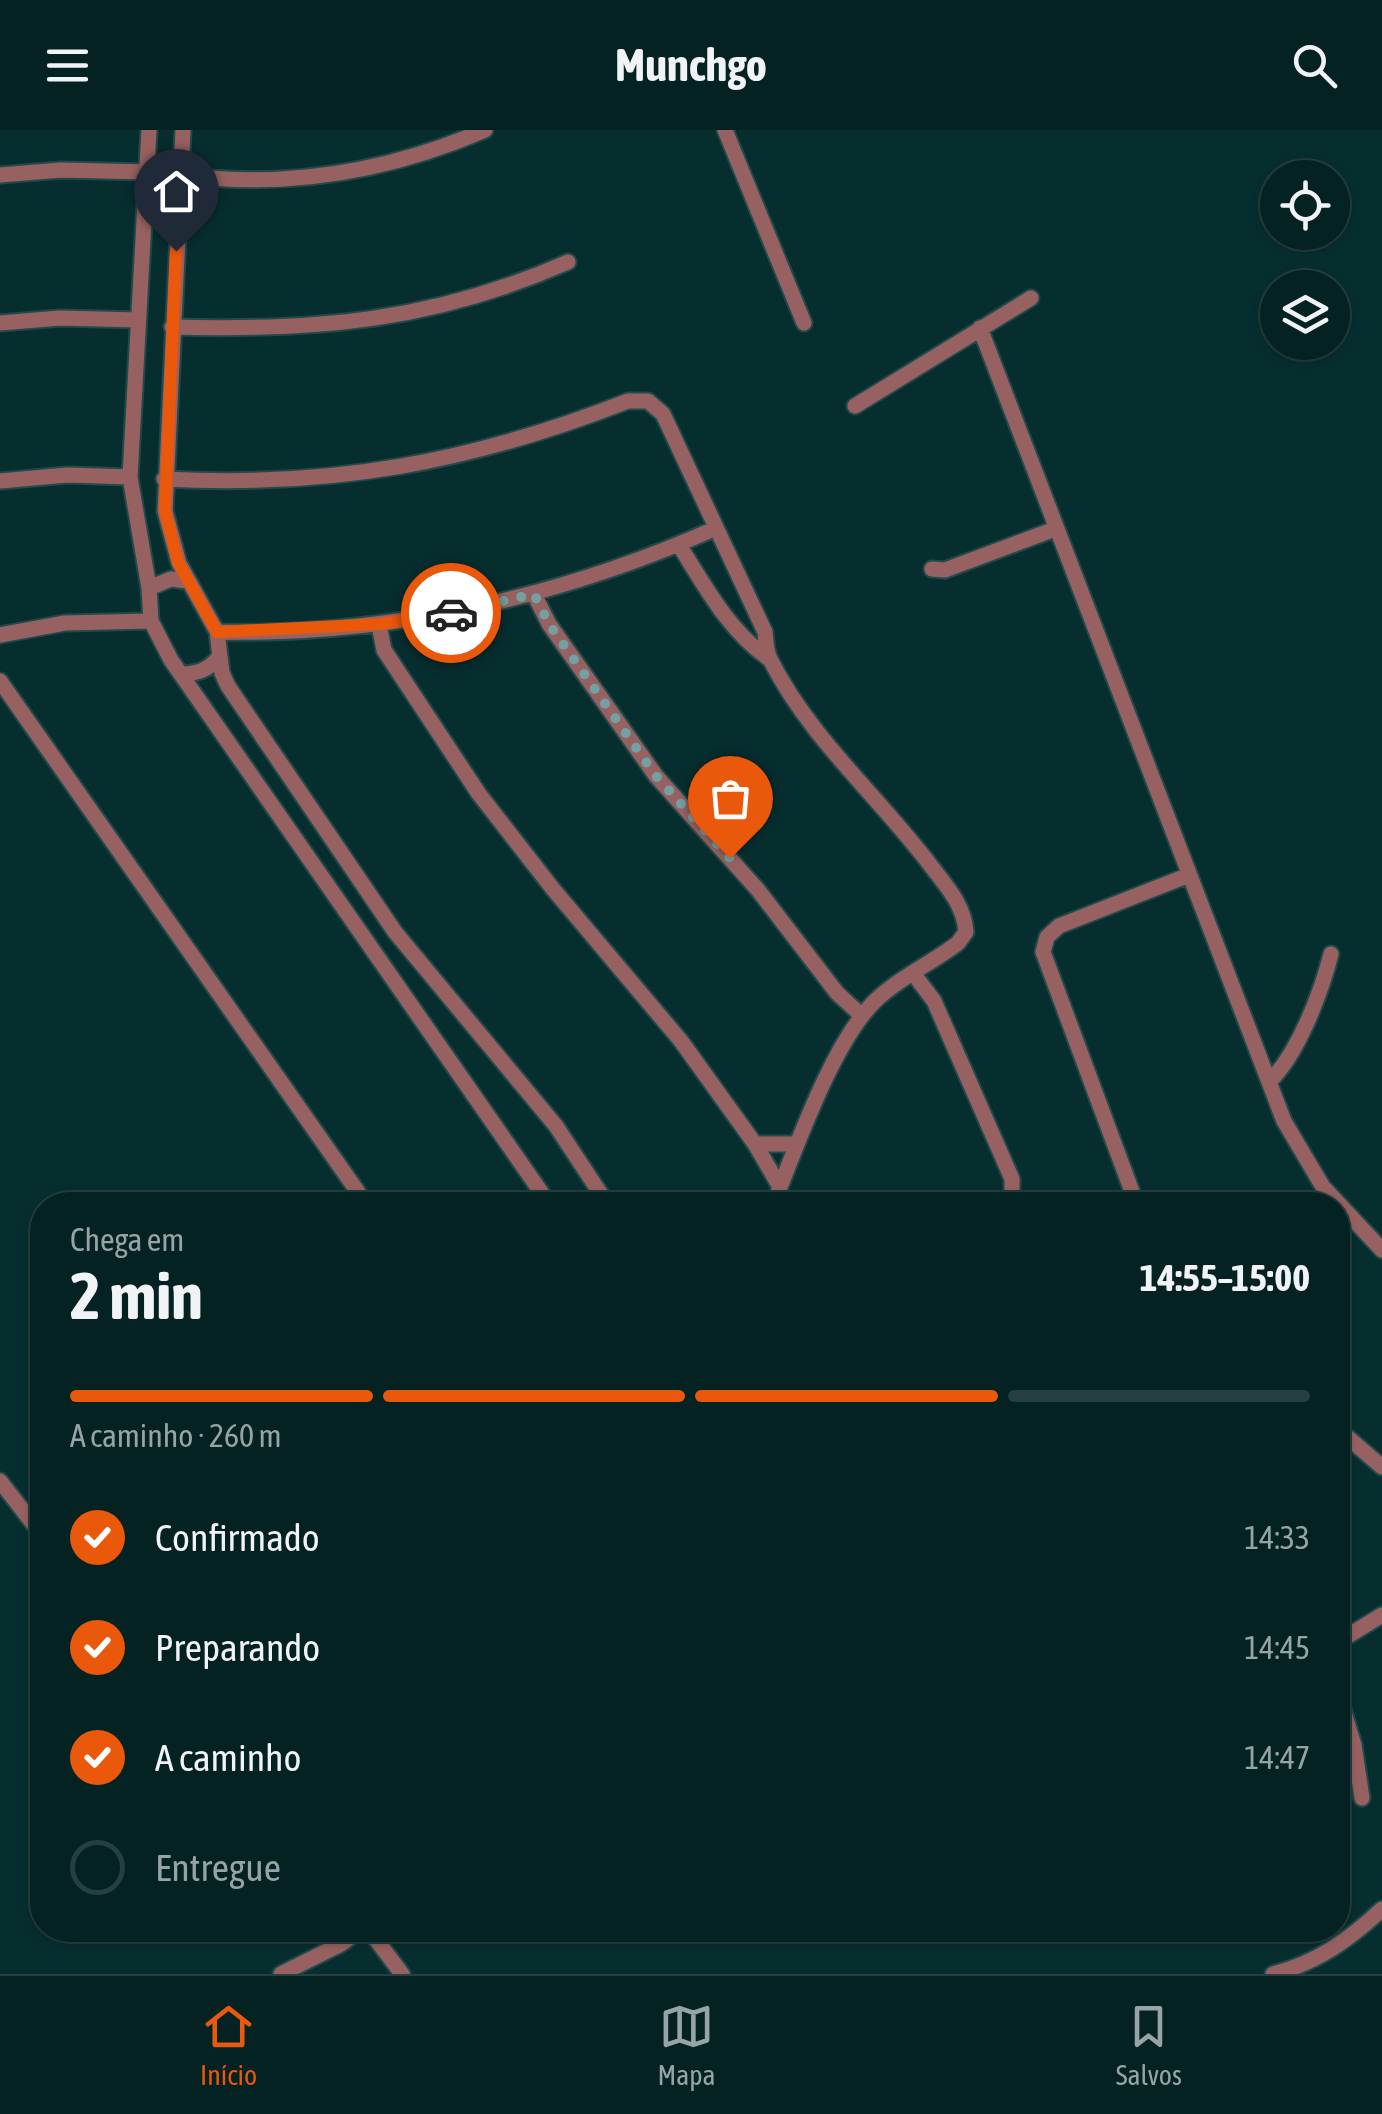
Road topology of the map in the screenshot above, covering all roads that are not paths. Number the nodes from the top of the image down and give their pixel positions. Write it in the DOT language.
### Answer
graph roads {
  1 [pos="149,130"];
  2 [pos="182,130"];
  3 [pos="440,130"];
  4 [pos="485,130"];
  5 [pos="725,130"];
  6 [pos="447,146"];
  7 [pos="147,172"];
  8 [pos="0,175"];
  9 [pos="181,175"];
  10 [pos="568,262"];
  11 [pos="1031,298"];
  12 [pos="138,320"];
  13 [pos="804,322"];
  14 [pos="0,323"];
  15 [pos="172,327"];
  16 [pos="980,328"];
  17 [pos="854,406"];
  18 [pos="130,476"];
  19 [pos="164,479"];
  20 [pos="0,481"];
  21 [pos="1054,529"];
  22 [pos="714,530"];
  23 [pos="679,545"];
  24 [pos="932,569"];
  25 [pos="187,581"];
  26 [pos="150,588"];
  27 [pos="534,594"];
  28 [pos="151,621"];
  29 [pos="379,624"];
  30 [pos="217,632"];
  31 [pos="0,635"];
  32 [pos="220,657"];
  33 [pos="768,658"];
  34 [pos="182,674"];
  35 [pos="0,682"];
  36 [pos="1189,876"];
  37 [pos="1331,954"];
  38 [pos="913,973"];
  39 [pos="861,1015"];
  40 [pos="1269,1082"];
  41 [pos="755,1144"];
  42 [pos="796,1144"];
  43 [pos="780,1188"];
  44 [pos="357,1192"];
  45 [pos="541,1192"];
  46 [pos="599,1192"];
  47 [pos="778,1192"];
  48 [pos="1012,1192"];
  49 [pos="1132,1192"];
  50 [pos="1328,1192"];
  51 [pos="1350,1218"];
  52 [pos="1382,1250"];
  53 [pos="1350,1440"];
  54 [pos="1382,1468"];
  55 [pos="0,1481"];
  56 [pos="30,1520"];
  57 [pos="1382,1615"];
  58 [pos="1350,1635"];
  59 [pos="1350,1732"];
  60 [pos="1362,1798"];
  61 [pos="1382,1909"];
  62 [pos="1350,1937"];
  63 [pos="344,1942"];
  64 [pos="378,1942"];
  65 [pos="1344,1942"];
  66 [pos="281,1974"];
  67 [pos="402,1974"];
  68 [pos="1274,1974"];
  1 -- 7 [label="street"];
  2 -- 9 [label="street"];
  3 -- 6 [label="street"];
  4 -- 6 [label="street"];
  5 -- 13 [label="street"];
  6 -- 9 [label="street"];
  7 -- 8 [label="street"];
  7 -- 12 [label="street"];
  9 -- 15 [label="street"];
  10 -- 15 [label="street"];
  11 -- 16 [label="street"];
  12 -- 14 [label="street"];
  12 -- 18 [label="street"];
  15 -- 19 [label="street"];
  16 -- 17 [label="street"];
  16 -- 21 [label="street"];
  18 -- 20 [label="street"];
  18 -- 26 [label="street"];
  19 -- 22 [label="street"];
  19 -- 25 [label="street"];
  21 -- 24 [label="street"];
  21 -- 36 [label="street"];
  22 -- 23 [label="street"];
  22 -- 33 [label="street"];
  23 -- 27 [label="street"];
  23 -- 33 [label="street"];
  25 -- 26 [label="street"];
  25 -- 30 [label="street"];
  26 -- 28 [label="street"];
  27 -- 29 [label="street"];
  27 -- 39 [label="street"];
  28 -- 31 [label="street"];
  28 -- 34 [label="street"];
  29 -- 30 [label="street"];
  29 -- 41 [label="street"];
  30 -- 32 [label="street"];
  32 -- 34 [label="street"];
  32 -- 46 [label="street"];
  33 -- 38 [label="street"];
  34 -- 45 [label="street"];
  35 -- 44 [label="street"];
  36 -- 40 [label="street"];
  36 -- 49 [label="street"];
  37 -- 40 [label="street"];
  38 -- 39 [label="street"];
  38 -- 48 [label="street"];
  39 -- 42 [label="street"];
  40 -- 50 [label="street"];
  41 -- 42 [label="street"];
  41 -- 43 [label="street"];
  42 -- 43 [label="street"];
  43 -- 47 [label="street"];
  51 -- 52 [label="street"];
  53 -- 54 [label="street"];
  55 -- 56 [label="street"];
  57 -- 58 [label="street"];
  59 -- 60 [label="street"];
  61 -- 62 [label="street"];
  63 -- 66 [label="street"];
  64 -- 67 [label="street"];
  65 -- 68 [label="street"];
}
